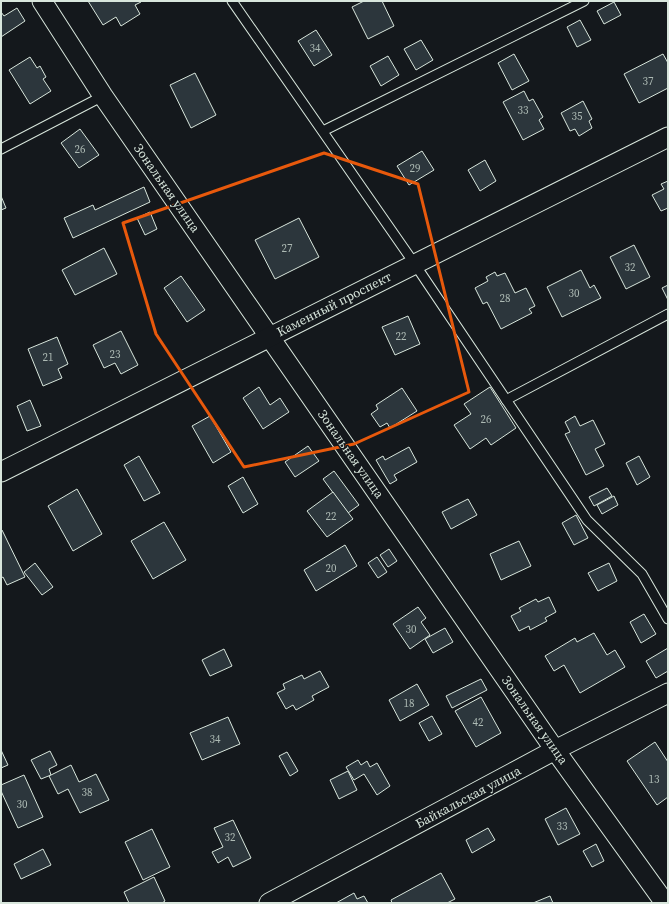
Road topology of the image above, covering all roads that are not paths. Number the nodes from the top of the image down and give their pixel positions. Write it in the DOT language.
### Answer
graph roads {
  1 [pos="42,1"];
  2 [pos="232,1"];
  3 [pos="584,1"];
  4 [pos="103,96"];
  5 [pos="323,131"];
  6 [pos="668,137"];
  7 [pos="1,149"];
  8 [pos="414,263"];
  9 [pos="668,314"];
  10 [pos="270,336"];
  11 [pos="506,400"];
  12 [pos="1,472"];
  13 [pos="668,619"];
  14 [pos="668,693"];
  15 [pos="556,750"];
  16 [pos="269,903"];
  17 [pos="665,903"];
  1 -- 4 [label="street, Зональная улица"];
  2 -- 5 [label="lane"];
  3 -- 5 [label="lane"];
  4 -- 7 [label="lane"];
  4 -- 10 [label="street, Зональная улица"];
  5 -- 8 [label="lane"];
  6 -- 8 [label="street, Каменный проспект"];
  8 -- 10 [label="street, Каменный проспект"];
  8 -- 11 [label="lane"];
  9 -- 11 [label="lane"];
  10 -- 12 [label="street, Каменный проспект"];
  10 -- 15 [label="street, Зональная улица"];
  11 -- 13 [label="lane"];
  14 -- 15 [label="street, Байкальская улица"];
  15 -- 16 [label="street, Байкальская улица"];
  15 -- 17 [label="street, Зональная улица"];
}
